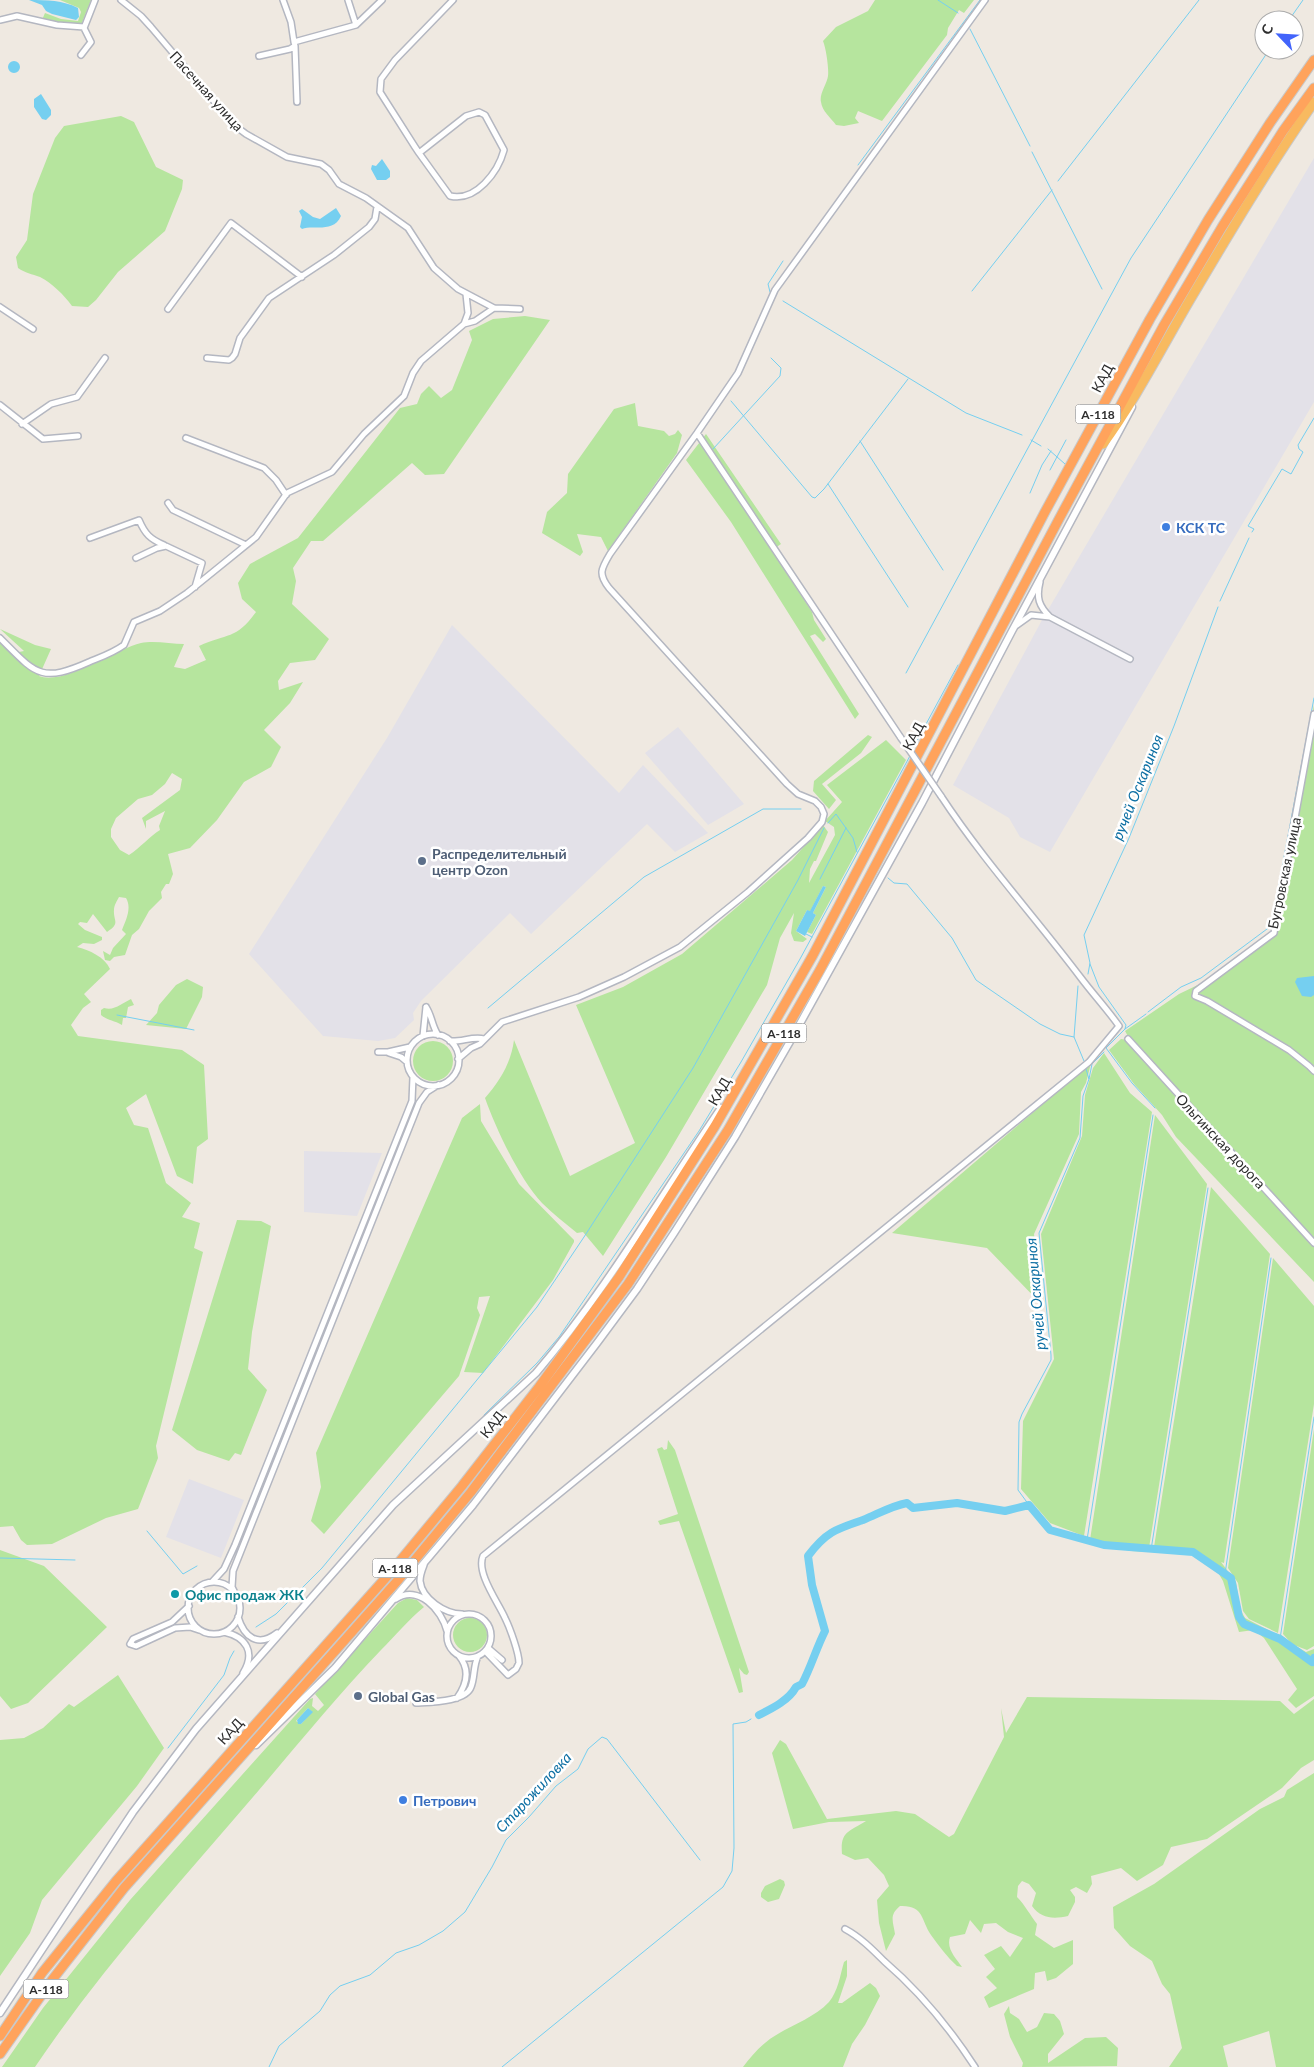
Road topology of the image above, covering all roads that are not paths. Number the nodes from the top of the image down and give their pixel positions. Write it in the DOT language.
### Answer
graph roads {
  1 [pos="95,0"];
  2 [pos="121,0"];
  3 [pos="283,0"];
  4 [pos="348,0"];
  5 [pos="382,0"];
  6 [pos="453,0"];
  7 [pos="985,0"];
  8 [pos="0,20"];
  9 [pos="356,25"];
  10 [pos="84,27"];
  11 [pos="295,44"];
  12 [pos="81,55"];
  13 [pos="259,56"];
  14 [pos="1314,60"];
  15 [pos="1314,88"];
  16 [pos="297,102"];
  17 [pos="1314,102"];
  18 [pos="419,153"];
  19 [pos="377,207"];
  20 [pos="302,277"];
  21 [pos="466,294"];
  22 [pos="0,307"];
  23 [pos="494,308"];
  24 [pos="168,309"];
  25 [pos="520,309"];
  26 [pos="464,324"];
  27 [pos="33,330"];
  28 [pos="1158,357"];
  29 [pos="105,358"];
  30 [pos="206,358"];
  31 [pos="0,405"];
  32 [pos="22,424"];
  33 [pos="698,432"];
  34 [pos="78,436"];
  35 [pos="186,438"];
  36 [pos="1092,459"];
  37 [pos="286,495"];
  38 [pos="168,503"];
  39 [pos="90,538"];
  40 [pos="246,545"];
  41 [pos="166,546"];
  42 [pos="136,558"];
  43 [pos="1041,577"];
  44 [pos="195,588"];
  45 [pos="1050,617"];
  46 [pos="1012,631"];
  47 [pos="0,638"];
  48 [pos="1130,659"];
  49 [pos="1314,714"];
  50 [pos="438,1034"];
  51 [pos="422,1036"];
  52 [pos="484,1038"];
  53 [pos="1128,1039"];
  54 [pos="450,1041"];
  55 [pos="410,1047"];
  56 [pos="378,1052"];
  57 [pos="388,1052"];
  58 [pos="458,1059"];
  59 [pos="407,1062"];
  60 [pos="748,1068"];
  61 [pos="1314,1071"];
  62 [pos="413,1077"];
  63 [pos="438,1085"];
  64 [pos="1314,1243"];
  65 [pos="424,1564"];
  66 [pos="212,1582"];
  67 [pos="235,1593"];
  68 [pos="391,1602"];
  69 [pos="188,1606"];
  70 [pos="462,1614"];
  71 [pos="238,1617"];
  72 [pos="286,1627"];
  73 [pos="202,1631"];
  74 [pos="447,1631"];
  75 [pos="223,1632"];
  76 [pos="486,1650"];
  77 [pos="458,1655"];
  78 [pos="479,1656"];
  79 [pos="502,1660"];
  80 [pos="233,1686"];
  81 [pos="457,1698"];
  82 [pos="416,1703"];
  83 [pos="214,1787"];
  84 [pos="845,1929"];
  85 [pos="0,2013"];
  86 [pos="0,2036"];
  87 [pos="0,2054"];
  88 [pos="974,2067"];
  1 -- 10 [label="street"];
  2 -- 19 [label="street, Пасечная улица"];
  3 -- 11 [label="street"];
  4 -- 9 [label="street"];
  5 -- 9 [label="street"];
  6 -- 18 [label="street"];
  7 -- 33 [label="street"];
  8 -- 10 [label="street"];
  9 -- 11 [label="street"];
  10 -- 12 [label="street"];
  11 -- 13 [label="street"];
  11 -- 16 [label="street"];
  14 -- 60 [label="highway, КАД / А-118"];
  15 -- 36 [label="highway, КАД / А-118"];
  17 -- 28 [label="highway"];
  18 -- 18 [label="street"];
  19 -- 20 [label="street"];
  19 -- 21 [label="street, Пасечная улица"];
  20 -- 24 [label="street"];
  20 -- 30 [label="street"];
  21 -- 23 [label="street, Пасечная улица"];
  21 -- 26 [label="street"];
  22 -- 27 [label="street"];
  23 -- 25 [label="street, Пасечная улица"];
  23 -- 26 [label="street"];
  26 -- 37 [label="street"];
  28 -- 36 [label="highway"];
  28 -- 43 [label="street"];
  29 -- 32 [label="street"];
  31 -- 32 [label="street"];
  32 -- 34 [label="street"];
  33 -- 52 [label="street"];
  33 -- 76 [label="street, bridge"];
  35 -- 37 [label="street"];
  36 -- 83 [label="highway, КАД / А-118"];
  37 -- 40 [label="street"];
  38 -- 40 [label="street"];
  39 -- 41 [label="street"];
  40 -- 44 [label="street"];
  41 -- 42 [label="street"];
  41 -- 44 [label="street"];
  43 -- 45 [label="street"];
  43 -- 46 [label="street"];
  44 -- 47 [label="street"];
  45 -- 46 [label="street"];
  45 -- 48 [label="street"];
  46 -- 65 [label="street"];
  49 -- 61 [label="street, Бугровская улица"];
  50 -- 51 [label="street"];
  50 -- 51 [label="street"];
  50 -- 54 [label="street"];
  51 -- 55 [label="street"];
  52 -- 54 [label="street"];
  52 -- 58 [label="street"];
  53 -- 64 [label="street, Ольгинская дорога"];
  54 -- 58 [label="street"];
  55 -- 57 [label="street"];
  55 -- 59 [label="street"];
  56 -- 57 [label="street"];
  57 -- 59 [label="street"];
  58 -- 63 [label="street"];
  59 -- 62 [label="street"];
  60 -- 72 [label="street"];
  60 -- 86 [label="highway, КАД / А-118"];
  62 -- 63 [label="street"];
  62 -- 66 [label="street"];
  63 -- 67 [label="street"];
  65 -- 68 [label="street"];
  65 -- 70 [label="street"];
  66 -- 67 [label="street"];
  66 -- 69 [label="street"];
  67 -- 71 [label="street"];
  68 -- 74 [label="street"];
  68 -- 83 [label="street"];
  69 -- 73 [label="street"];
  69 -- 73 [label="street"];
  70 -- 74 [label="street"];
  70 -- 76 [label="street"];
  71 -- 72 [label="street"];
  71 -- 75 [label="street"];
  72 -- 80 [label="street"];
  73 -- 75 [label="street"];
  74 -- 77 [label="street"];
  75 -- 80 [label="street"];
  76 -- 78 [label="street"];
  76 -- 79 [label="street"];
  77 -- 78 [label="street"];
  77 -- 81 [label="street"];
  78 -- 81 [label="street"];
  80 -- 85 [label="street"];
  81 -- 82 [label="street"];
  83 -- 87 [label="highway, КАД / А-118"];
  84 -- 88 [label="street"];
}
